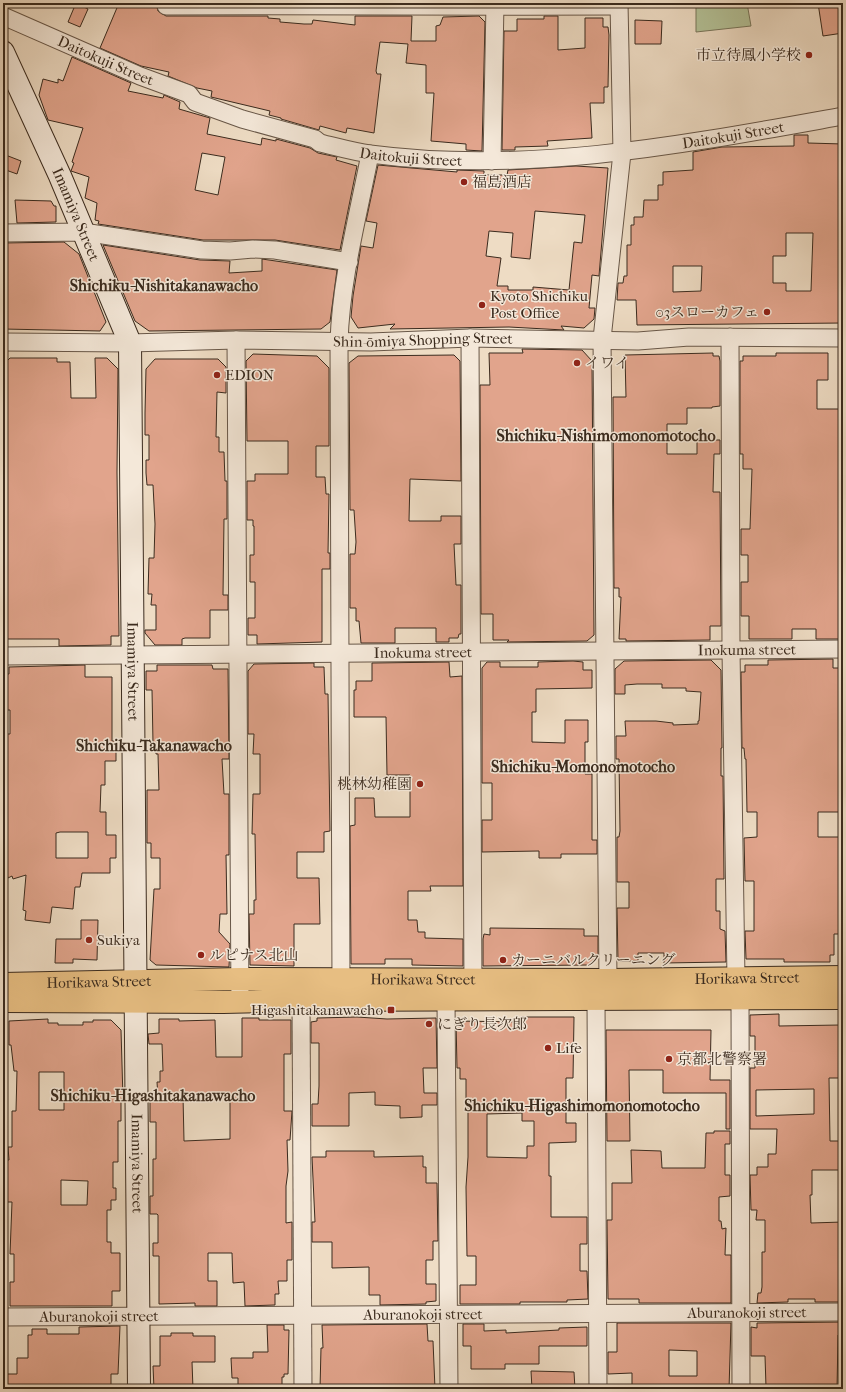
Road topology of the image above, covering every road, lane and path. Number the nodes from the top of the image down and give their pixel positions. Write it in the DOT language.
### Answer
graph roads {
  1 [pos="166,3"];
  2 [pos="342,4"];
  3 [pos="495,5"];
  4 [pos="619,5"];
  5 [pos="3,16"];
  6 [pos="3,52"];
  7 [pos="843,116"];
  8 [pos="622,153"];
  9 [pos="370,154"];
  10 [pos="492,161"];
  11 [pos="83,232"];
  12 [pos="3,233"];
  13 [pos="348,262"];
  14 [pos="730,337"];
  15 [pos="470,338"];
  16 [pos="843,338"];
  17 [pos="602,339"];
  18 [pos="236,340"];
  19 [pos="3,342"];
  20 [pos="338,342"];
  21 [pos="130,343"];
  22 [pos="843,649"];
  23 [pos="731,650"];
  24 [pos="606,651"];
  25 [pos="339,652"];
  26 [pos="238,653"];
  27 [pos="471,654"];
  28 [pos="3,656"];
  29 [pos="133,656"];
  30 [pos="843,977"];
  31 [pos="240,979"];
  32 [pos="608,980"];
  33 [pos="3,984"];
  34 [pos="738,989"];
  35 [pos="341,990"];
  36 [pos="473,990"];
  37 [pos="136,991"];
  38 [pos="843,998"];
  39 [pos="596,999"];
  40 [pos="301,1000"];
  41 [pos="446,1000"];
  42 [pos="3,1002"];
  43 [pos="240,1002"];
  44 [pos="843,1312"];
  45 [pos="598,1313"];
  46 [pos="740,1313"];
  47 [pos="448,1314"];
  48 [pos="138,1316"];
  49 [pos="303,1316"];
  50 [pos="3,1317"];
  51 [pos="139,1389"];
  52 [pos="303,1389"];
  53 [pos="449,1389"];
  54 [pos="598,1389"];
  55 [pos="741,1389"];
  1 -- 2 [label="street"];
  2 -- 3 [label="street"];
  3 -- 4 [label="street"];
  3 -- 10 [label="street"];
  4 -- 8 [label="street"];
  5 -- 9 [label="street, Daitokuji Street"];
  6 -- 11 [label="street, Imamiya Street"];
  7 -- 8 [label="street, Daitokuji Street"];
  8 -- 10 [label="street, Daitokuji Street"];
  8 -- 17 [label="street"];
  9 -- 10 [label="street, Daitokuji Street"];
  9 -- 13 [label="street"];
  11 -- 12 [label="street"];
  11 -- 13 [label="street"];
  11 -- 21 [label="street, Imamiya Street"];
  13 -- 20 [label="street"];
  14 -- 16 [label="street, Shin-ōmiya Shopping Street"];
  14 -- 17 [label="street, Shin-ōmiya Shopping Street"];
  14 -- 23 [label="street"];
  15 -- 17 [label="street, Shin-ōmiya Shopping Street"];
  15 -- 20 [label="street, Shin-ōmiya Shopping Street"];
  15 -- 27 [label="street"];
  17 -- 24 [label="street"];
  18 -- 20 [label="street, Shin-ōmiya Shopping Street"];
  18 -- 21 [label="street, Shin-ōmiya Shopping Street"];
  18 -- 26 [label="street"];
  19 -- 21 [label="street, Shin-ōmiya Shopping Street"];
  20 -- 25 [label="street"];
  21 -- 29 [label="street, Imamiya Street"];
  22 -- 23 [label="street, Inokuma street"];
  23 -- 24 [label="street, Inokuma street"];
  23 -- 34 [label="street"];
  24 -- 27 [label="street, Inokuma street"];
  24 -- 32 [label="street"];
  25 -- 26 [label="street, Inokuma street"];
  25 -- 27 [label="street, Inokuma street"];
  25 -- 35 [label="street"];
  26 -- 29 [label="street, Inokuma street"];
  26 -- 31 [label="street"];
  27 -- 36 [label="street"];
  28 -- 29 [label="street, Inokuma street"];
  29 -- 37 [label="street, Imamiya Street"];
  30 -- 34 [label="main road, Horikawa Street"];
  31 -- 35 [label="main road, Horikawa Street"];
  31 -- 37 [label="main road, Horikawa Street"];
  31 -- 43 [label="street"];
  32 -- 34 [label="main road, Horikawa Street"];
  32 -- 36 [label="main road, Horikawa Street"];
  32 -- 39 [label="street"];
  33 -- 37 [label="main road, Horikawa Street"];
  34 -- 38 [label="main road, Horikawa Street"];
  34 -- 39 [label="main road, Horikawa Street"];
  34 -- 46 [label="street"];
  35 -- 36 [label="main road, Horikawa Street"];
  35 -- 40 [label="main road, Horikawa Street"];
  35 -- 41 [label="main road, Horikawa Street"];
  36 -- 39 [label="main road, Horikawa Street"];
  36 -- 41 [label="main road, Horikawa Street"];
  37 -- 42 [label="main road, Horikawa Street"];
  37 -- 43 [label="main road, Horikawa Street"];
  37 -- 48 [label="street, Imamiya Street"];
  39 -- 45 [label="street"];
  40 -- 43 [label="main road, Horikawa Street"];
  40 -- 49 [label="street"];
  41 -- 47 [label="street"];
  44 -- 46 [label="street, Aburanokoji street"];
  45 -- 46 [label="street, Aburanokoji street"];
  45 -- 47 [label="street, Aburanokoji street"];
  45 -- 54 [label="street"];
  46 -- 55 [label="street"];
  47 -- 49 [label="street, Aburanokoji street"];
  47 -- 53 [label="street"];
  48 -- 49 [label="street, Aburanokoji street"];
  48 -- 50 [label="street, Aburanokoji street"];
  48 -- 51 [label="street, Imamiya Street"];
  49 -- 52 [label="street"];
}
